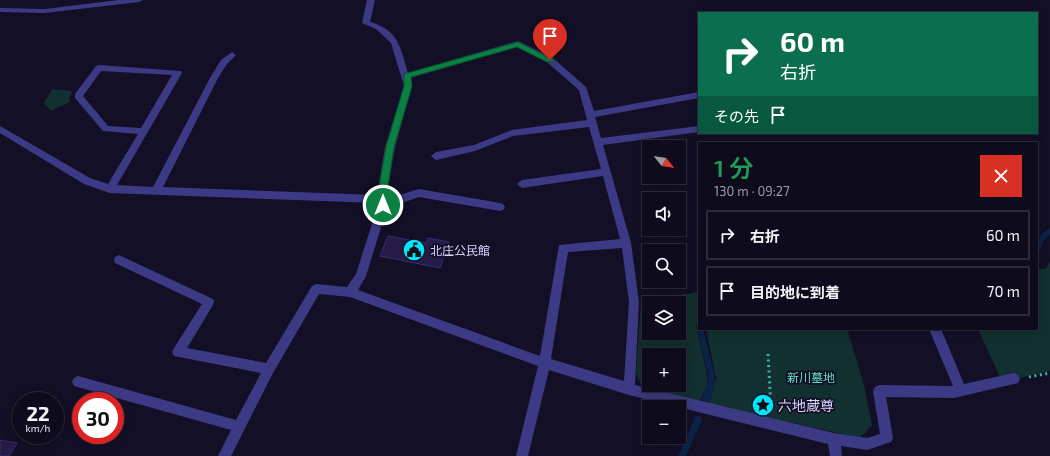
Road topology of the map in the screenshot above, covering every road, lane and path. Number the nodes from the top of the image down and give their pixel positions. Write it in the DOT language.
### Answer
graph roads {
  1 [pos="139,0"];
  2 [pos="371,0"];
  3 [pos="0,10"];
  4 [pos="232,55"];
  5 [pos="406,76"];
  6 [pos="698,95"];
  7 [pos="591,119"];
  8 [pos="0,129"];
  9 [pos="698,129"];
  10 [pos="144,131"];
  11 [pos="598,142"];
  12 [pos="436,156"];
  13 [pos="606,172"];
  14 [pos="522,184"];
  15 [pos="110,189"];
  16 [pos="156,191"];
  17 [pos="382,202"];
  18 [pos="500,207"];
  19 [pos="626,243"];
  20 [pos="119,260"];
  21 [pos="350,292"];
  22 [pos="935,330"];
  23 [pos="768,354"];
  24 [pos="545,363"];
  25 [pos="269,369"];
  26 [pos="1050,373"];
  27 [pos="1014,379"];
  28 [pos="78,382"];
  29 [pos="629,389"];
  30 [pos="961,390"];
  31 [pos="773,424"];
  32 [pos="240,427"];
  33 [pos="834,439"];
  34 [pos="224,456"];
  35 [pos="522,456"];
  36 [pos="836,456"];
  1 -- 3 [label="street"];
  2 -- 5 [label="street"];
  4 -- 16 [label="street"];
  5 -- 7 [label="street"];
  5 -- 17 [label="street"];
  6 -- 7 [label="street"];
  7 -- 11 [label="street"];
  7 -- 12 [label="street"];
  8 -- 15 [label="street"];
  9 -- 11 [label="street"];
  10 -- 10 [label="street"];
  10 -- 15 [label="street"];
  11 -- 13 [label="street"];
  13 -- 14 [label="street"];
  13 -- 19 [label="street"];
  15 -- 16 [label="street"];
  16 -- 17 [label="street"];
  17 -- 18 [label="street"];
  17 -- 21 [label="street"];
  19 -- 24 [label="street"];
  19 -- 29 [label="street"];
  20 -- 25 [label="street"];
  21 -- 24 [label="street"];
  21 -- 25 [label="street"];
  22 -- 30 [label="street"];
  23 -- 31 [label="path"];
  24 -- 29 [label="street"];
  24 -- 35 [label="street"];
  25 -- 32 [label="street"];
  26 -- 27 [label="path"];
  27 -- 30 [label="street"];
  28 -- 32 [label="street"];
  29 -- 31 [label="street"];
  30 -- 33 [label="street"];
  31 -- 33 [label="street"];
  32 -- 34 [label="street"];
  33 -- 36 [label="street"];
}
